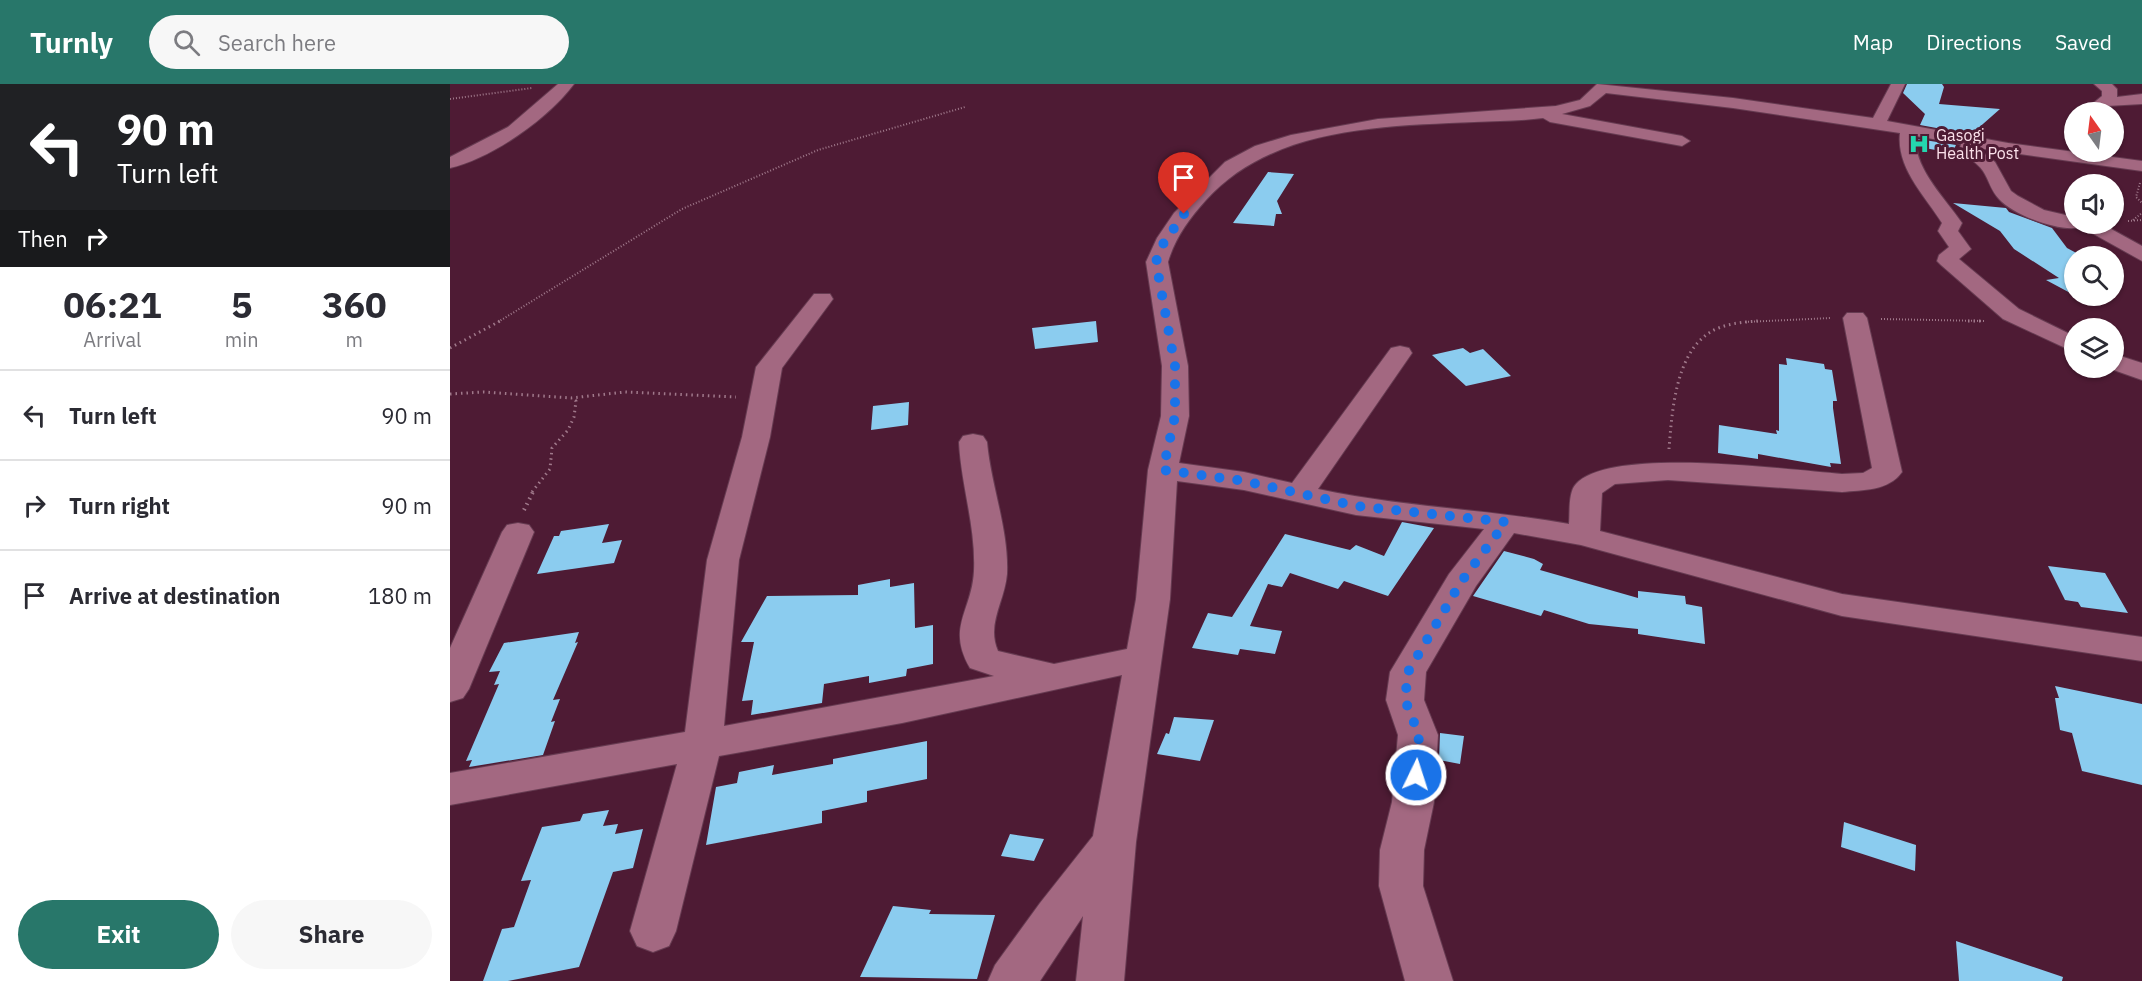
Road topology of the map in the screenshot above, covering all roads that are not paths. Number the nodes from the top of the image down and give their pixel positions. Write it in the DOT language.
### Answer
graph roads {
  1 [pos="567,84"];
  2 [pos="1898,84"];
  3 [pos="2101,84"];
  4 [pos="1604,86"];
  5 [pos="2142,99"];
  6 [pos="2104,102"];
  7 [pos="2124,103"];
  8 [pos="1537,114"];
  9 [pos="1878,124"];
  10 [pos="1908,130"];
  11 [pos="1682,141"];
  12 [pos="1970,142"];
  13 [pos="2124,150"];
  14 [pos="450,163"];
  15 [pos="2141,171"];
  16 [pos="2064,222"];
  17 [pos="2106,234"];
  18 [pos="2142,255"];
  19 [pos="822,299"];
  20 [pos="1855,318"];
  21 [pos="2064,340"];
  22 [pos="1400,353"];
  23 [pos="2124,365"];
  24 [pos="2142,372"];
  25 [pos="973,442"];
  26 [pos="1163,470"];
  27 [pos="1300,493"];
  28 [pos="1506,522"];
  29 [pos="518,532"];
  30 [pos="1584,536"];
  31 [pos="2142,649"];
  32 [pos="1145,658"];
  33 [pos="1065,675"];
  34 [pos="450,689"];
  35 [pos="703,743"];
  36 [pos="450,789"];
  37 [pos="1114,842"];
  38 [pos="652,931"];
  39 [pos="1012,981"];
  40 [pos="1100,981"];
  41 [pos="1429,981"];
  1 -- 14 [label="street"];
  2 -- 9 [label="street"];
  3 -- 6 [label="street"];
  4 -- 8 [label="street"];
  4 -- 9 [label="street"];
  5 -- 7 [label="street"];
  8 -- 11 [label="street"];
  8 -- 26 [label="street"];
  9 -- 10 [label="street"];
  10 -- 12 [label="street"];
  10 -- 21 [label="street"];
  12 -- 15 [label="street"];
  12 -- 16 [label="street"];
  13 -- 15 [label="street"];
  17 -- 18 [label="street"];
  19 -- 35 [label="street"];
  20 -- 30 [label="street"];
  22 -- 27 [label="street"];
  23 -- 24 [label="street"];
  25 -- 33 [label="street"];
  26 -- 27 [label="street"];
  26 -- 32 [label="street"];
  27 -- 28 [label="street"];
  28 -- 30 [label="street"];
  28 -- 41 [label="street"];
  29 -- 34 [label="street"];
  30 -- 31 [label="street"];
  32 -- 33 [label="street"];
  32 -- 37 [label="street"];
  33 -- 35 [label="street"];
  35 -- 36 [label="street"];
  35 -- 38 [label="street"];
  37 -- 39 [label="street"];
  37 -- 40 [label="street"];
}
